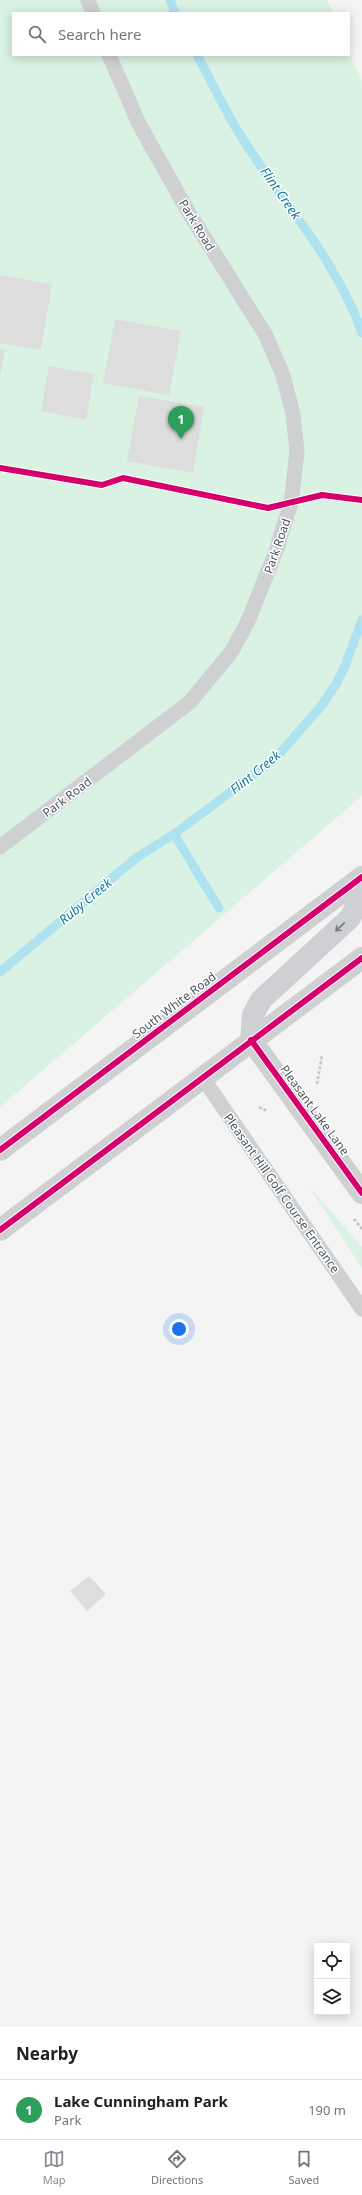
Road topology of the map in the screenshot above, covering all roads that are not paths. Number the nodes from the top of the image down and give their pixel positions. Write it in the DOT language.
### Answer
graph roads {
  1 [pos="88,0"];
  2 [pos="93,12"];
  3 [pos="109,56"];
  4 [pos="0,847"];
  5 [pos="362,877"];
  6 [pos="362,895"];
  7 [pos="362,958"];
  8 [pos="251,1040"];
  9 [pos="202,1077"];
  10 [pos="0,1150"];
  11 [pos="362,1193"];
  12 [pos="0,1230"];
  13 [pos="362,1309"];
  1 -- 2 [label="lane"];
  3 -- 4 [label="lane, Park Road"];
  5 -- 10 [label="main road, South White Road"];
  6 -- 8 [label="main road, one-way"];
  7 -- 8 [label="main road"];
  8 -- 9 [label="main road"];
  8 -- 11 [label="street, Pleasant Lake Lane"];
  9 -- 12 [label="main road"];
  9 -- 13 [label="lane, Pleasant Hill Golf Course Entrance"];
}
